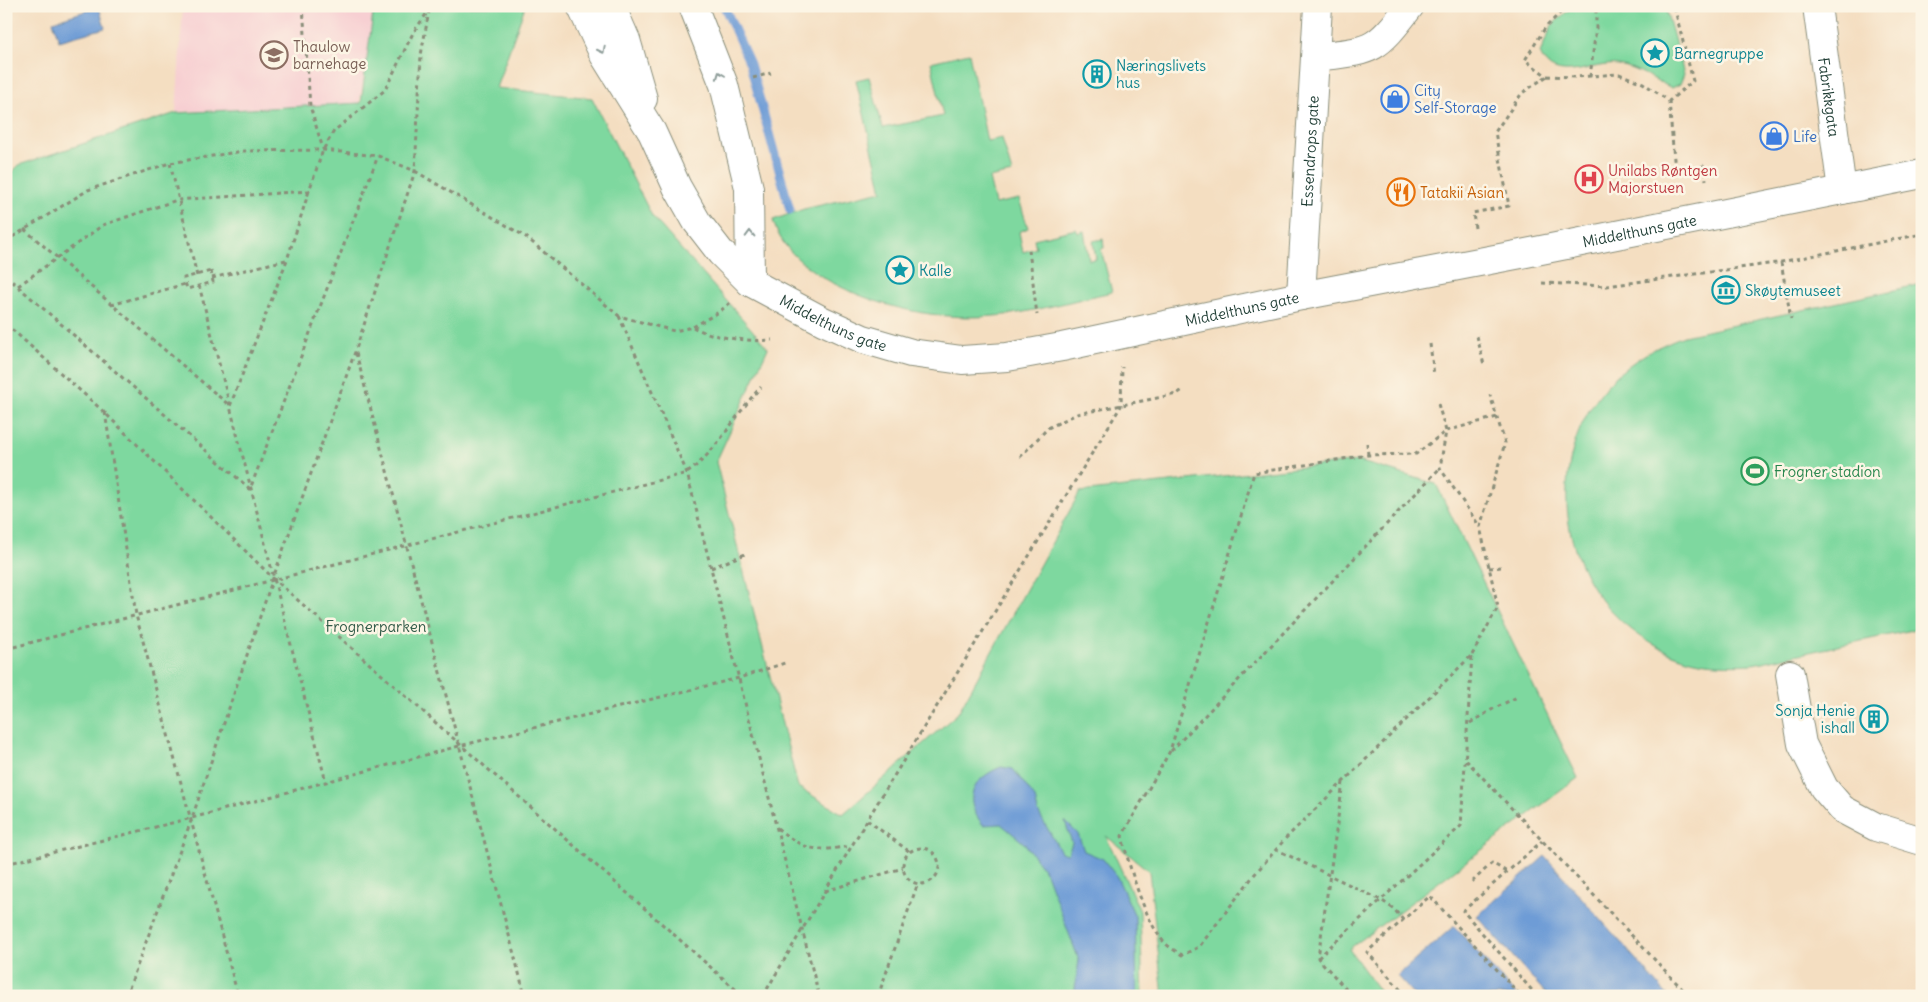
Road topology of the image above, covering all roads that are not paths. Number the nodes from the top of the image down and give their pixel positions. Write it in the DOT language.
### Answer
graph roads {
  1 [pos="581,6"];
  2 [pos="611,6"];
  3 [pos="693,6"];
  4 [pos="1318,6"];
  5 [pos="1410,6"];
  6 [pos="1817,6"];
  7 [pos="1316,57"];
  8 [pos="652,132"];
  9 [pos="1922,174"];
  10 [pos="1842,190"];
  11 [pos="750,282"];
  12 [pos="1301,296"];
  13 [pos="1790,674"];
  14 [pos="1922,841"];
  1 -- 8 [label="street, Middelthuns gate, one-way"];
  2 -- 8 [label="street, Middelthuns gate"];
  11 -- 3 [label="street, one-way"];
  4 -- 7 [label="street, Essendrops gate"];
  5 -- 7 [label="street"];
  6 -- 10 [label="street, Fabrikkgata"];
  7 -- 12 [label="street, Essendrops gate"];
  8 -- 11 [label="street, Middelthuns gate"];
  9 -- 10 [label="street, Middelthuns gate"];
  10 -- 12 [label="street, Middelthuns gate"];
  11 -- 12 [label="street, Middelthuns gate"];
  13 -- 14 [label="street"];
}
